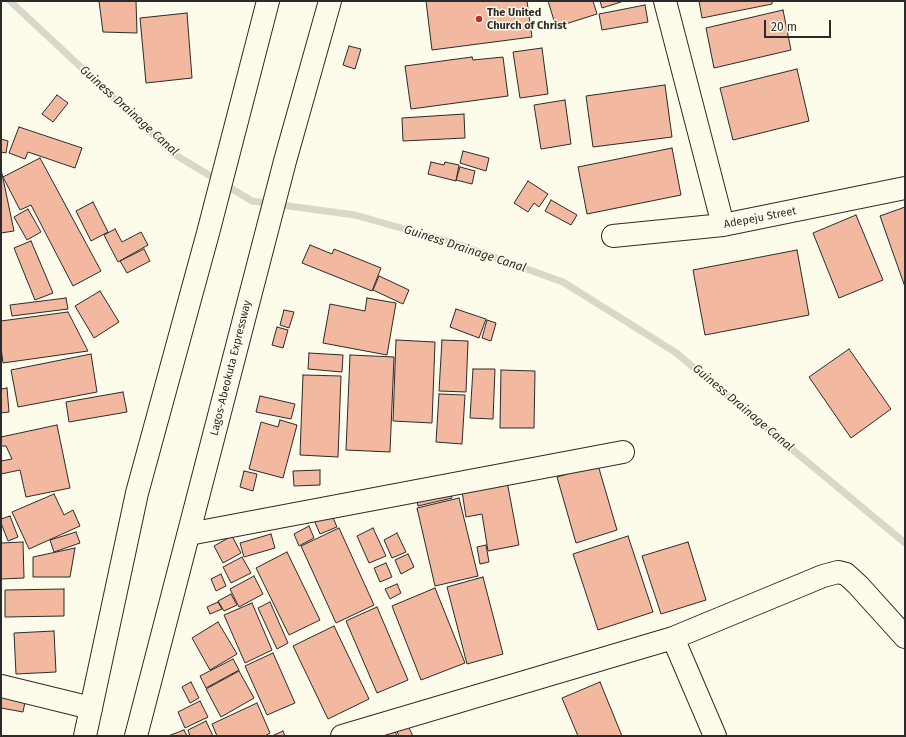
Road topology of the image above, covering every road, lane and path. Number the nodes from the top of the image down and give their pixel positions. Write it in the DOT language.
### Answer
graph roads {
  1 [pos="268,1"];
  2 [pos="330,1"];
  3 [pos="665,1"];
  4 [pos="905,188"];
  5 [pos="723,225"];
  6 [pos="613,236"];
  7 [pos="623,452"];
  8 [pos="189,534"];
  9 [pos="905,637"];
  10 [pos="674,638"];
  11 [pos="1,686"];
  12 [pos="91,708"];
  13 [pos="85,736"];
  14 [pos="136,736"];
  15 [pos="342,736"];
  16 [pos="715,736"];
  1 -- 12 [label="main road"];
  2 -- 8 [label="main road, Lagos-Abeokuta Expressway"];
  3 -- 5 [label="main road"];
  4 -- 5 [label="main road, Adepeju Street"];
  5 -- 6 [label="main road, Adepeju Street"];
  7 -- 8 [label="main road"];
  8 -- 14 [label="main road, Lagos-Abeokuta Expressway"];
  9 -- 10 [label="main road"];
  10 -- 15 [label="main road"];
  10 -- 16 [label="main road"];
  11 -- 12 [label="main road"];
  12 -- 13 [label="main road"];
}
